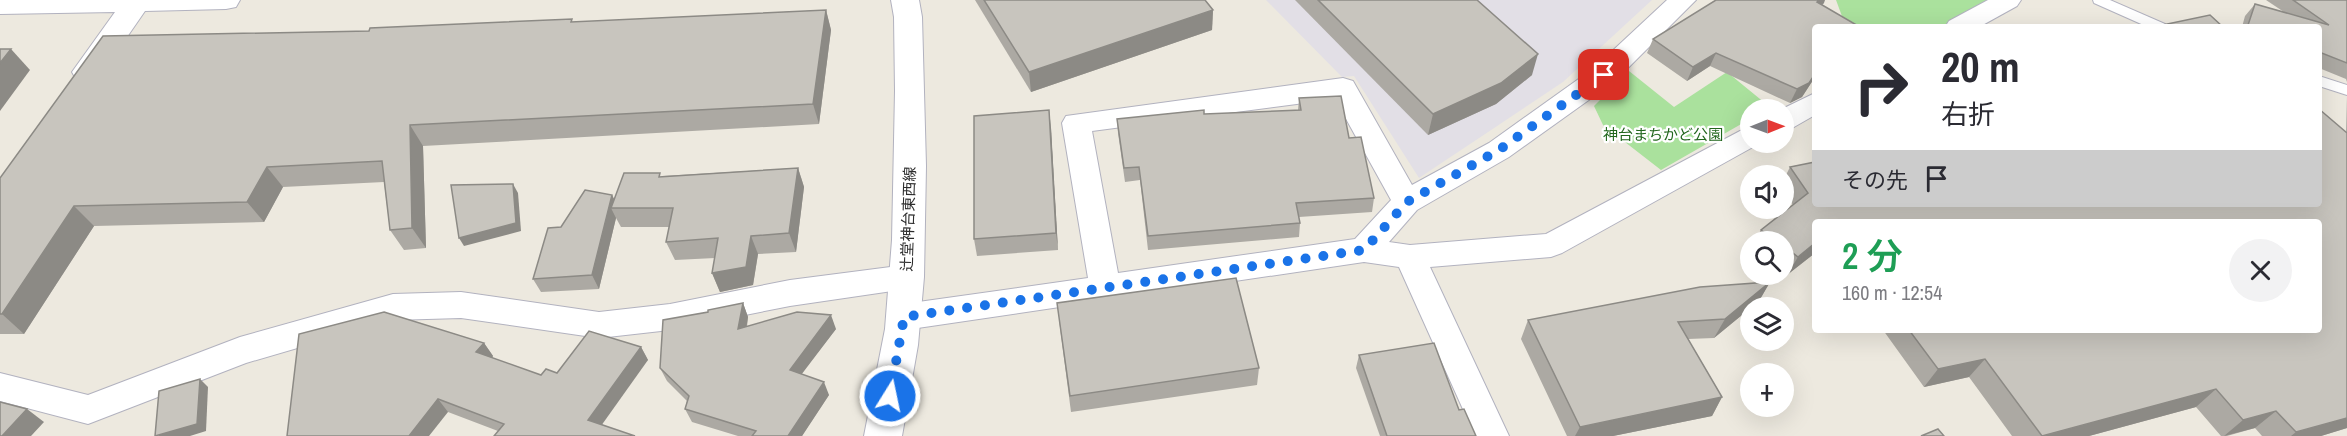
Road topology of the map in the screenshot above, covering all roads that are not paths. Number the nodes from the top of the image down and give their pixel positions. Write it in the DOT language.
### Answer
graph roads {
  1 [pos="226,0"];
  2 [pos="905,0"];
  3 [pos="1683,0"];
  4 [pos="2008,0"];
  5 [pos="2099,0"];
  6 [pos="138,1"];
  7 [pos="0,5"];
  8 [pos="1964,24"];
  9 [pos="2153,24"];
  10 [pos="2322,82"];
  11 [pos="2347,90"];
  12 [pos="70,95"];
  13 [pos="1812,106"];
  14 [pos="1794,115"];
  15 [pos="1740,143"];
  16 [pos="1407,202"];
  17 [pos="1364,250"];
  18 [pos="1410,257"];
  19 [pos="906,276"];
  20 [pos="1106,288"];
  21 [pos="904,317"];
  22 [pos="0,387"];
  23 [pos="883,436"];
  24 [pos="1492,436"];
  1 -- 6 [label="street"];
  2 -- 19 [label="street, 辻堂神台東西線"];
  3 -- 16 [label="street"];
  4 -- 8 [label="street"];
  5 -- 9 [label="lane"];
  6 -- 7 [label="street"];
  6 -- 12 [label="street"];
  10 -- 11 [label="lane"];
  13 -- 14 [label="street"];
  15 -- 18 [label="street"];
  16 -- 17 [label="street"];
  16 -- 20 [label="street"];
  17 -- 18 [label="street"];
  17 -- 20 [label="street"];
  18 -- 24 [label="street"];
  19 -- 21 [label="street, 辻堂神台東西線"];
  19 -- 22 [label="street"];
  20 -- 21 [label="street"];
  21 -- 23 [label="street, 辻堂神台東西線"];
}
